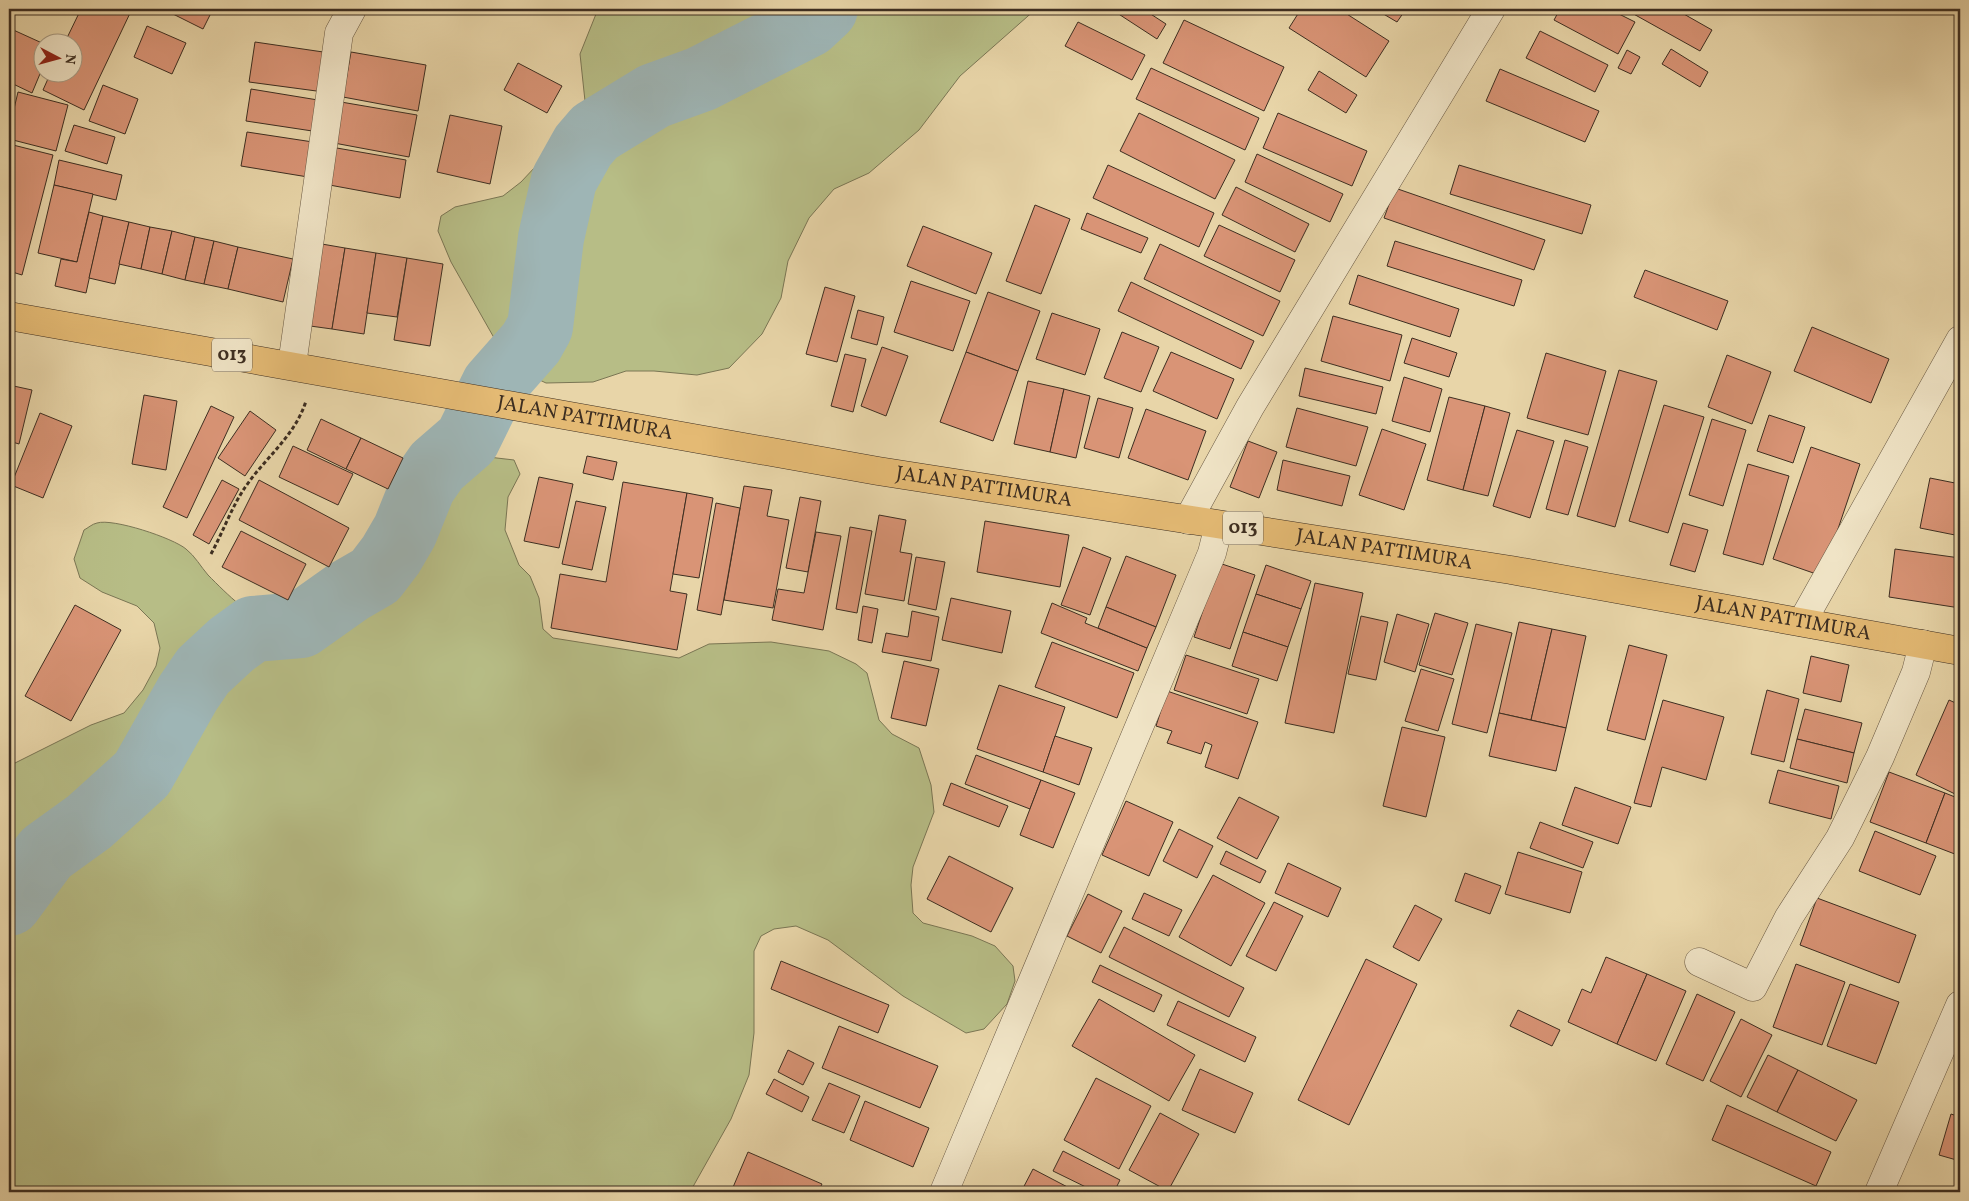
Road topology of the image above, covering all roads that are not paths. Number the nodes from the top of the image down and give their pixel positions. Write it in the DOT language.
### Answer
graph roads {
  1 [pos="352,9"];
  2 [pos="1491,9"];
  3 [pos="9,316"];
  4 [pos="1960,340"];
  5 [pos="304,368"];
  6 [pos="1188,520"];
  7 [pos="1219,525"];
  8 [pos="1802,622"];
  9 [pos="1923,644"];
  10 [pos="1960,651"];
  11 [pos="1699,962"];
  12 [pos="1960,1005"];
  13 [pos="944,1192"];
  14 [pos="1879,1192"];
  1 -- 5 [label="street"];
  2 -- 6 [label="street"];
  3 -- 5 [label="main road, JALAN PATTIMURA / 013"];
  4 -- 8 [label="street"];
  5 -- 6 [label="main road, JALAN PATTIMURA / 013"];
  6 -- 7 [label="main road, JALAN PATTIMURA / 013"];
  7 -- 8 [label="main road, JALAN PATTIMURA / 013"];
  7 -- 13 [label="street"];
  8 -- 9 [label="main road, JALAN PATTIMURA / 013"];
  9 -- 10 [label="main road, JALAN PATTIMURA / 013"];
  9 -- 11 [label="street"];
  12 -- 14 [label="street"];
}
